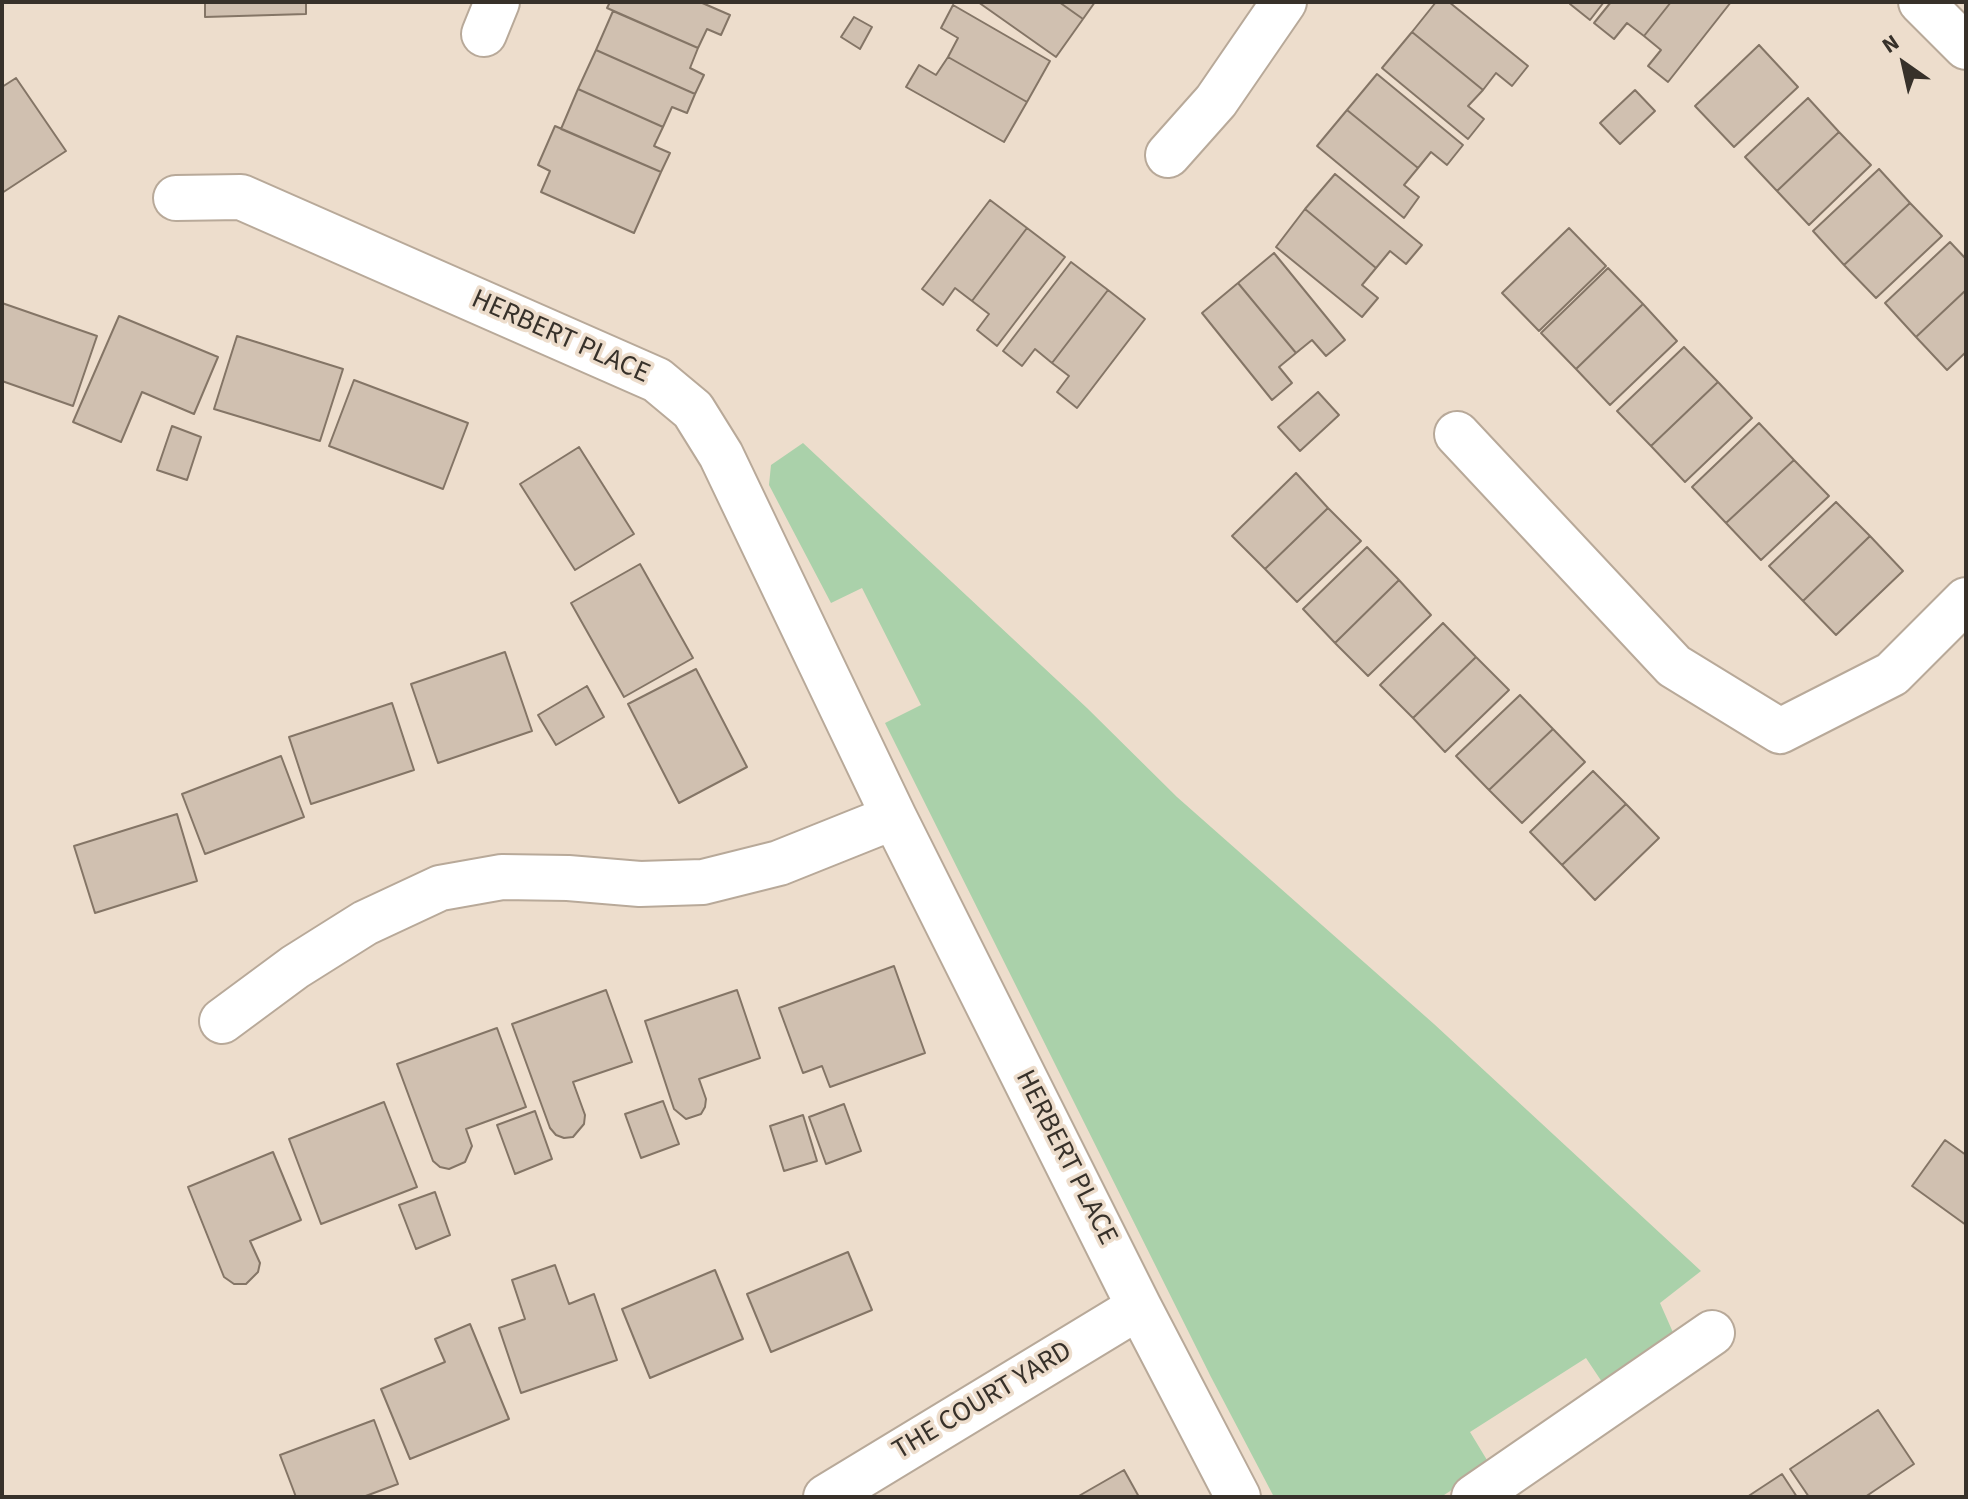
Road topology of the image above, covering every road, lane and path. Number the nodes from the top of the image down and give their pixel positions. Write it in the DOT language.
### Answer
graph roads {
  1 [pos="1284,2"];
  2 [pos="1921,2"];
  3 [pos="1966,47"];
  4 [pos="1168,155"];
  5 [pos="176,198"];
  6 [pos="1457,434"];
  7 [pos="1966,600"];
  8 [pos="894,817"];
  9 [pos="222,1021"];
  10 [pos="1139,1307"];
  11 [pos="1712,1333"];
  12 [pos="826,1497"];
  13 [pos="1238,1497"];
  14 [pos="1474,1497"];
  1 -- 4 [label="street"];
  2 -- 3 [label="street"];
  5 -- 8 [label="street, HERBERT PLACE"];
  6 -- 7 [label="street"];
  8 -- 9 [label="street"];
  8 -- 10 [label="street, HERBERT PLACE"];
  10 -- 12 [label="street, THE COURT YARD"];
  10 -- 13 [label="street, HERBERT PLACE"];
  11 -- 14 [label="street"];
}
